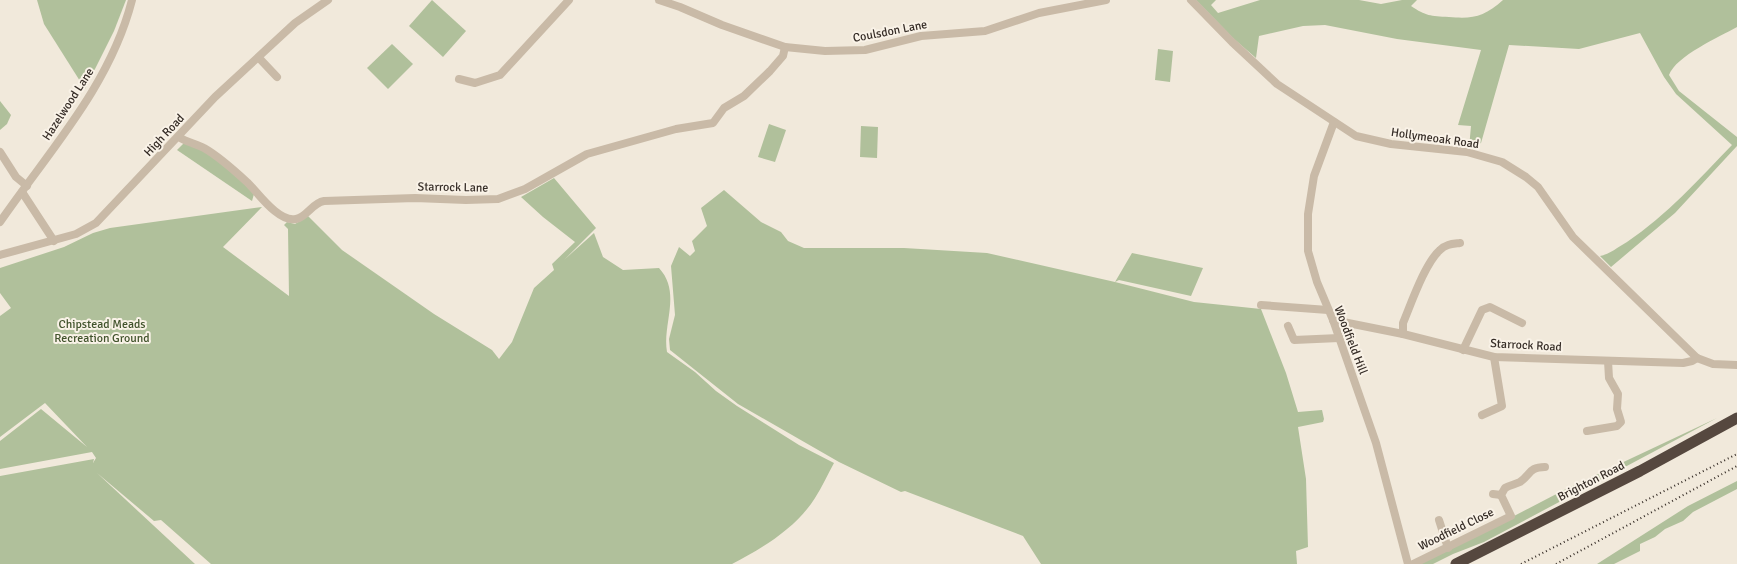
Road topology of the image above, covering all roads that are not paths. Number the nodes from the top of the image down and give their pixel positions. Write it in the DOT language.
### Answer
graph roads {
  1 [pos="132,0"];
  2 [pos="328,0"];
  3 [pos="569,0"];
  4 [pos="660,0"];
  5 [pos="1106,0"];
  6 [pos="1191,0"];
  7 [pos="785,47"];
  8 [pos="259,58"];
  9 [pos="277,77"];
  10 [pos="459,78"];
  11 [pos="1334,122"];
  12 [pos="179,137"];
  13 [pos="0,152"];
  14 [pos="24,189"];
  15 [pos="0,222"];
  16 [pos="54,241"];
  17 [pos="1460,243"];
  18 [pos="0,255"];
  19 [pos="1261,306"];
  20 [pos="1328,310"];
  21 [pos="1333,320"];
  22 [pos="1522,323"];
  23 [pos="1288,326"];
  24 [pos="1403,334"];
  25 [pos="1339,338"];
  26 [pos="1463,350"];
  27 [pos="1494,357"];
  28 [pos="1697,358"];
  29 [pos="1608,361"];
  30 [pos="1737,365"];
  31 [pos="1482,415"];
  32 [pos="1737,418"];
  33 [pos="1587,431"];
  34 [pos="1545,468"];
  35 [pos="1439,520"];
  36 [pos="1448,548"];
  37 [pos="1408,564"];
  38 [pos="1413,564"];
  39 [pos="1456,564"];
  1 -- 14 [label="street, Hazelwood Lane"];
  2 -- 8 [label="street, High Road"];
  3 -- 10 [label="street"];
  4 -- 7 [label="street, Coulsdon Lane"];
  5 -- 7 [label="street, Coulsdon Lane"];
  6 -- 11 [label="street, Hollymeoak Road"];
  7 -- 12 [label="street, Starrock Lane"];
  8 -- 9 [label="street"];
  8 -- 12 [label="street, High Road"];
  11 -- 20 [label="street, Woodfield Hill"];
  11 -- 28 [label="street, Hollymeoak Road"];
  12 -- 16 [label="street, High Road"];
  13 -- 14 [label="street"];
  14 -- 15 [label="street, Hazelwood Lane"];
  14 -- 16 [label="street"];
  16 -- 18 [label="street, High Road"];
  17 -- 24 [label="street"];
  19 -- 20 [label="street"];
  20 -- 21 [label="street, Woodfield Hill"];
  21 -- 24 [label="street, Starrock Road"];
  21 -- 25 [label="street, Woodfield Hill"];
  22 -- 26 [label="street"];
  23 -- 25 [label="street"];
  24 -- 26 [label="street, Starrock Road"];
  25 -- 37 [label="street, Woodfield Hill"];
  26 -- 27 [label="street, Starrock Road"];
  27 -- 29 [label="street, Starrock Road"];
  27 -- 31 [label="street"];
  28 -- 29 [label="street, Starrock Road"];
  28 -- 30 [label="street, Hollymeoak Road"];
  29 -- 33 [label="street"];
  32 -- 39 [label="highway, Brighton Road"];
  34 -- 36 [label="street, Woodfield Close"];
  35 -- 36 [label="street"];
  36 -- 38 [label="street, Woodfield Close"];
}
